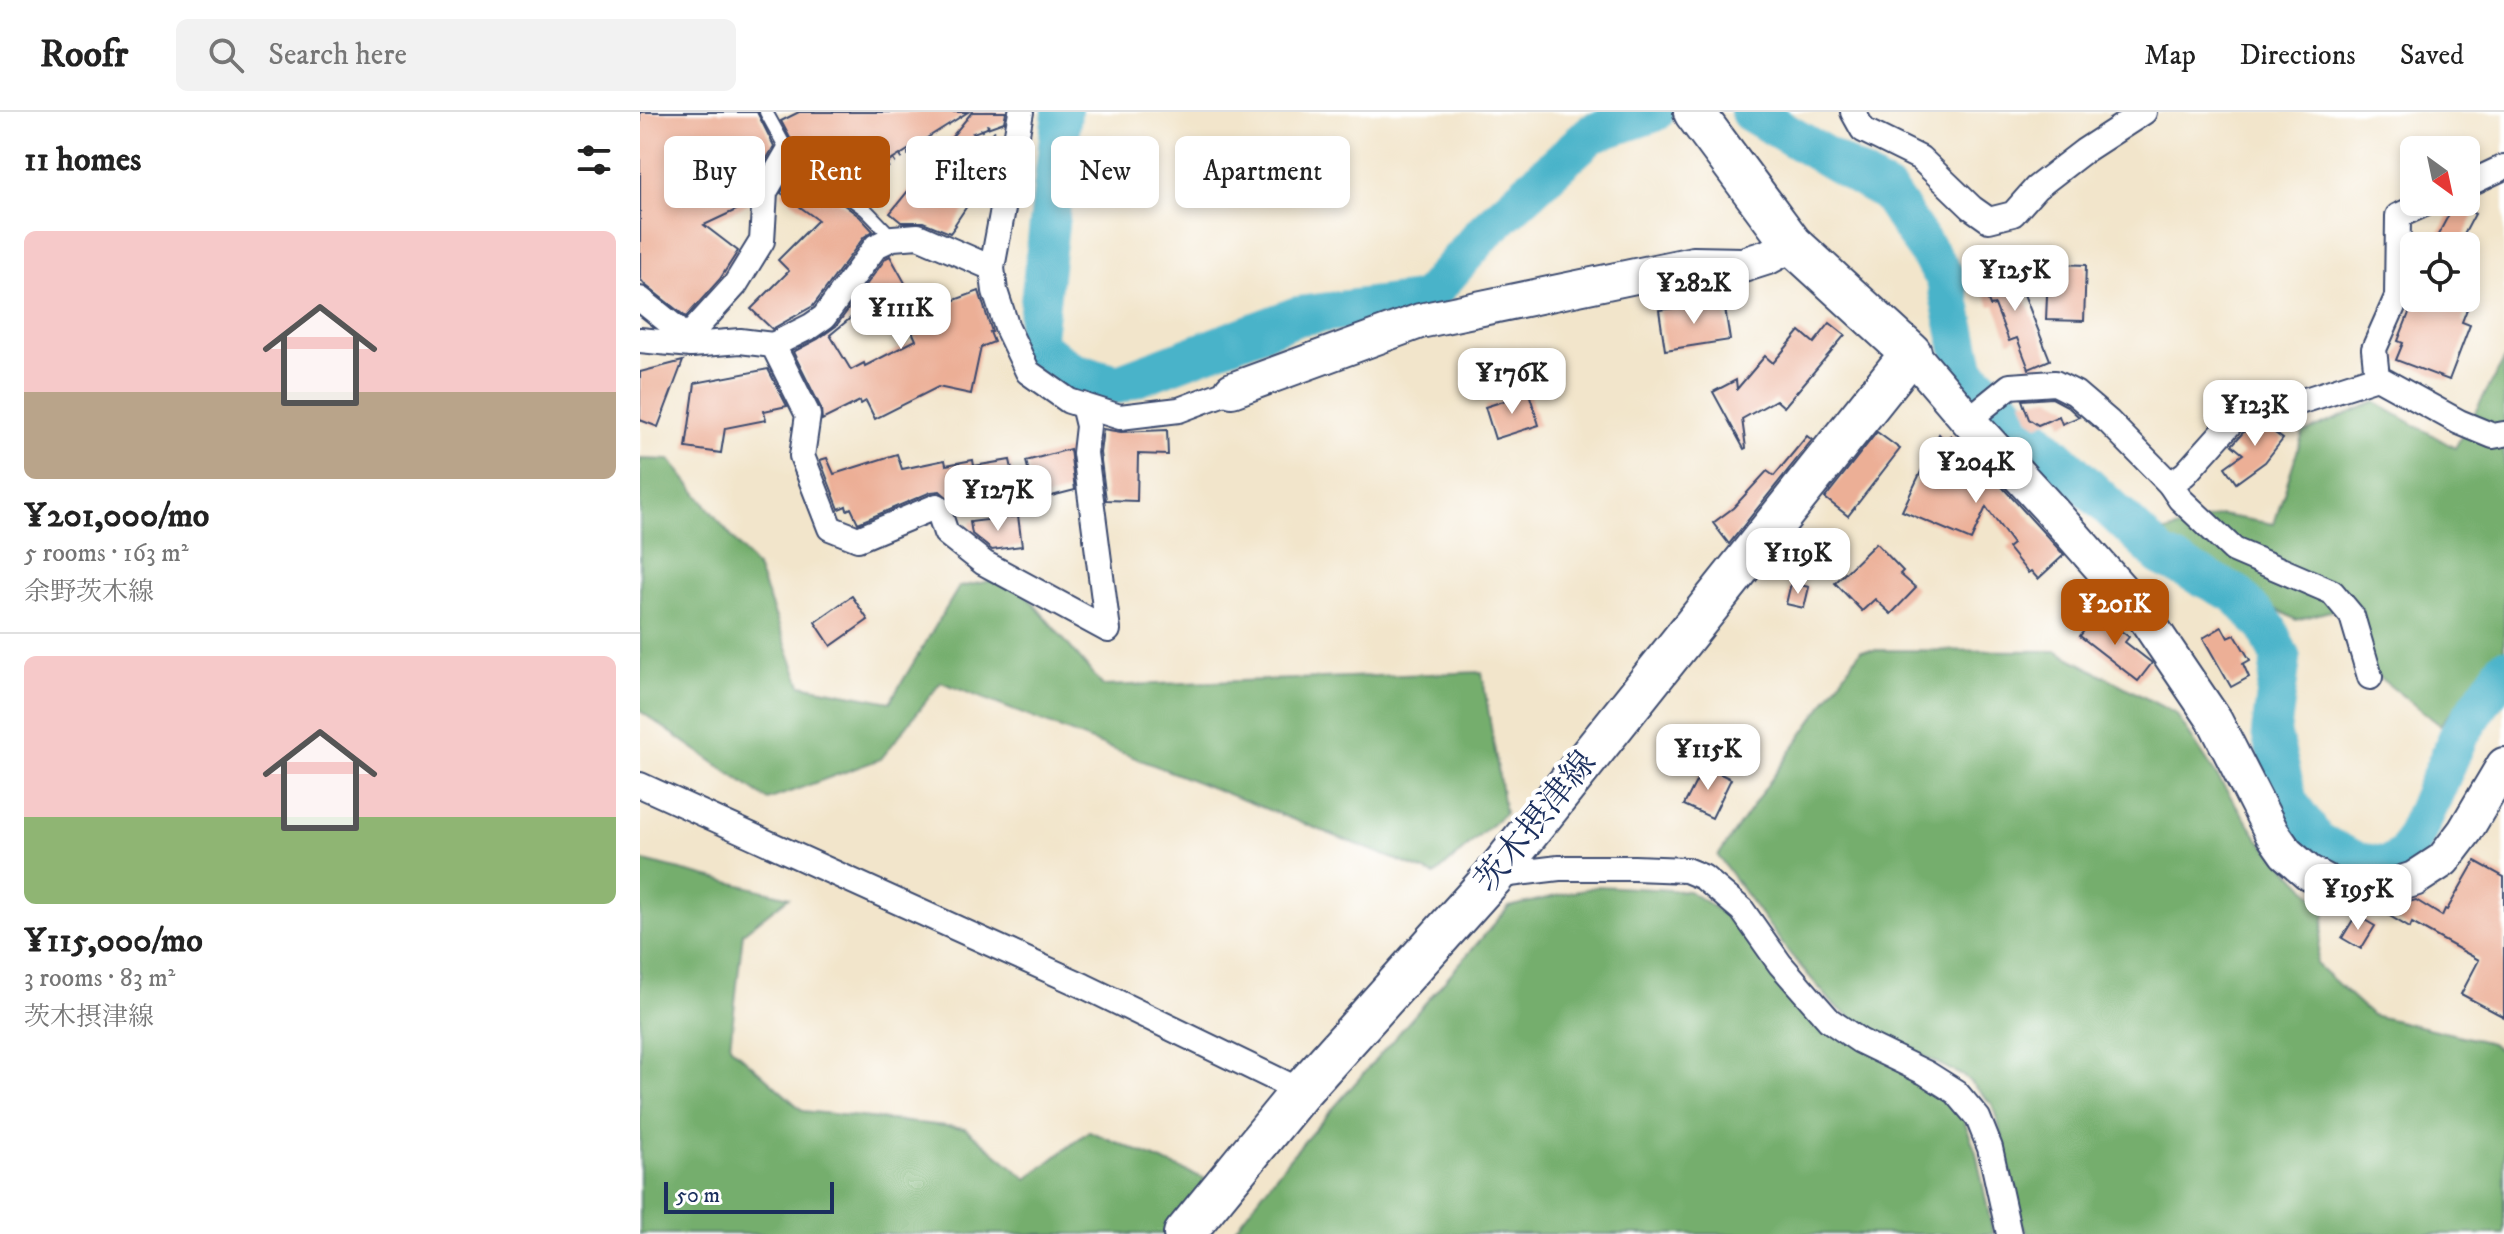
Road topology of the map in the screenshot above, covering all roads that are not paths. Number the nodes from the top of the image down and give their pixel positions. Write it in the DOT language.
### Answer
graph roads {
  1 [pos="766,112"];
  2 [pos="1853,112"];
  3 [pos="2144,112"];
  4 [pos="1019,124"];
  5 [pos="1704,126"];
  6 [pos="781,139"];
  7 [pos="781,164"];
  8 [pos="2504,167"];
  9 [pos="2480,178"];
  10 [pos="863,208"];
  11 [pos="2400,215"];
  12 [pos="893,238"];
  13 [pos="1792,244"];
  14 [pos="992,268"];
  15 [pos="640,299"];
  16 [pos="640,340"];
  17 [pos="688,343"];
  18 [pos="773,345"];
  19 [pos="1911,353"];
  20 [pos="2377,377"];
  21 [pos="1232,390"];
  22 [pos="1083,405"];
  23 [pos="1968,420"];
  24 [pos="2504,434"];
  25 [pos="2170,484"];
  26 [pos="2370,677"];
  27 [pos="2504,765"];
  28 [pos="640,785"];
  29 [pos="1494,876"];
  30 [pos="1301,1091"];
  31 [pos="1184,1234"];
  32 [pos="2009,1234"];
  1 -- 6 [label="lane"];
  2 -- 3 [label="street"];
  4 -- 14 [label="street"];
  5 -- 13 [label="main road"];
  7 -- 17 [label="street"];
  8 -- 9 [label="street"];
  10 -- 12 [label="lane"];
  11 -- 20 [label="street"];
  12 -- 14 [label="street"];
  12 -- 18 [label="street"];
  13 -- 19 [label="main road"];
  13 -- 21 [label="main road"];
  14 -- 22 [label="street"];
  15 -- 17 [label="street"];
  16 -- 17 [label="street"];
  17 -- 18 [label="street"];
  18 -- 22 [label="street"];
  19 -- 23 [label="main road"];
  19 -- 29 [label="main road, 茨木摂津線"];
  20 -- 24 [label="street"];
  20 -- 25 [label="street"];
  21 -- 22 [label="street"];
  23 -- 25 [label="street"];
  23 -- 27 [label="main road"];
  25 -- 26 [label="street"];
  28 -- 30 [label="street"];
  29 -- 30 [label="main road, 茨木摂津線"];
  29 -- 32 [label="street"];
  30 -- 31 [label="main road, 茨木摂津線"];
}
